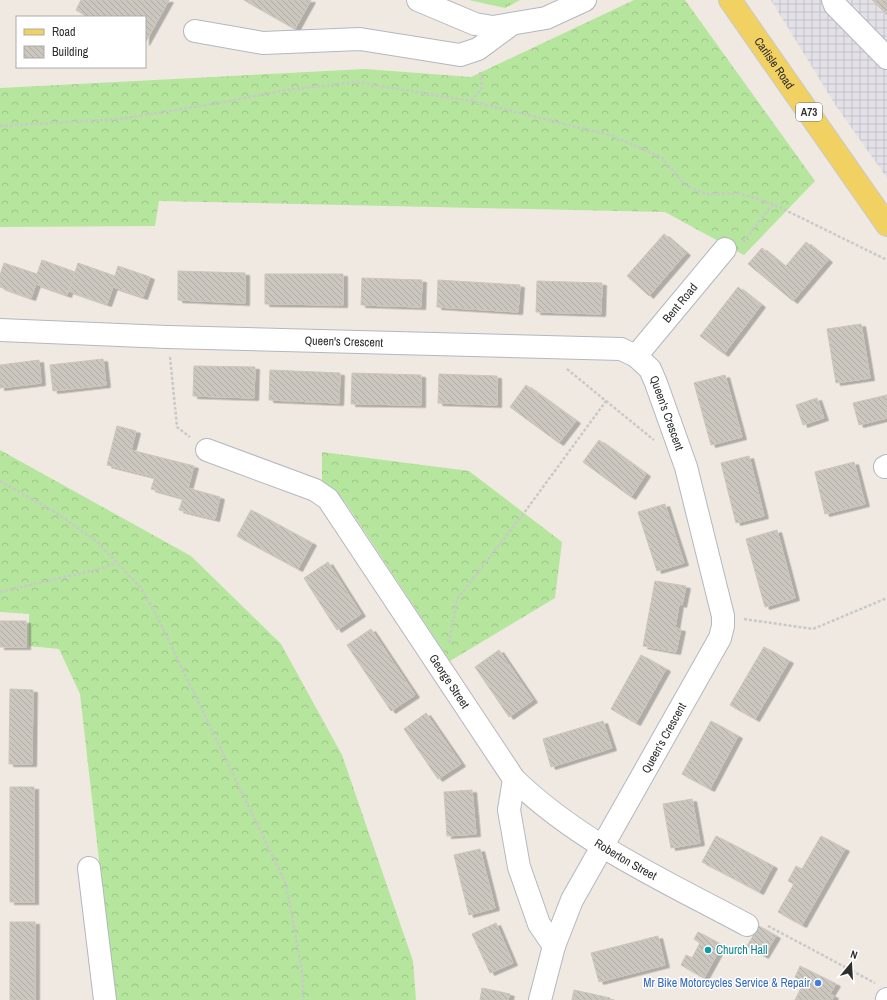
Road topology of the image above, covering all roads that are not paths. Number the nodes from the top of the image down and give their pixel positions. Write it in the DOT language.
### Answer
graph roads {
  1 [pos="418,0"];
  2 [pos="585,0"];
  3 [pos="730,0"];
  4 [pos="833,0"];
  5 [pos="512,24"];
  6 [pos="195,31"];
  7 [pos="887,58"];
  8 [pos="887,224"];
  9 [pos="725,250"];
  10 [pos="0,330"];
  11 [pos="636,356"];
  12 [pos="207,450"];
  13 [pos="514,779"];
  14 [pos="602,846"];
  15 [pos="89,868"];
  16 [pos="747,925"];
  17 [pos="554,946"];
  18 [pos="105,1000"];
  19 [pos="540,1000"];
  1 -- 5 [label="street"];
  2 -- 5 [label="street"];
  3 -- 8 [label="main road, Carlisle Road / A73"];
  4 -- 7 [label="street"];
  5 -- 6 [label="street"];
  9 -- 11 [label="street, Bent Road"];
  10 -- 11 [label="street, Queen's Crescent"];
  11 -- 14 [label="street, Queen's Crescent"];
  12 -- 13 [label="street, George Street"];
  13 -- 14 [label="street, Roberton Street"];
  13 -- 17 [label="street"];
  14 -- 16 [label="street, Roberton Street"];
  14 -- 17 [label="street, Queen's Crescent"];
  15 -- 18 [label="street"];
  17 -- 19 [label="street"];
}
